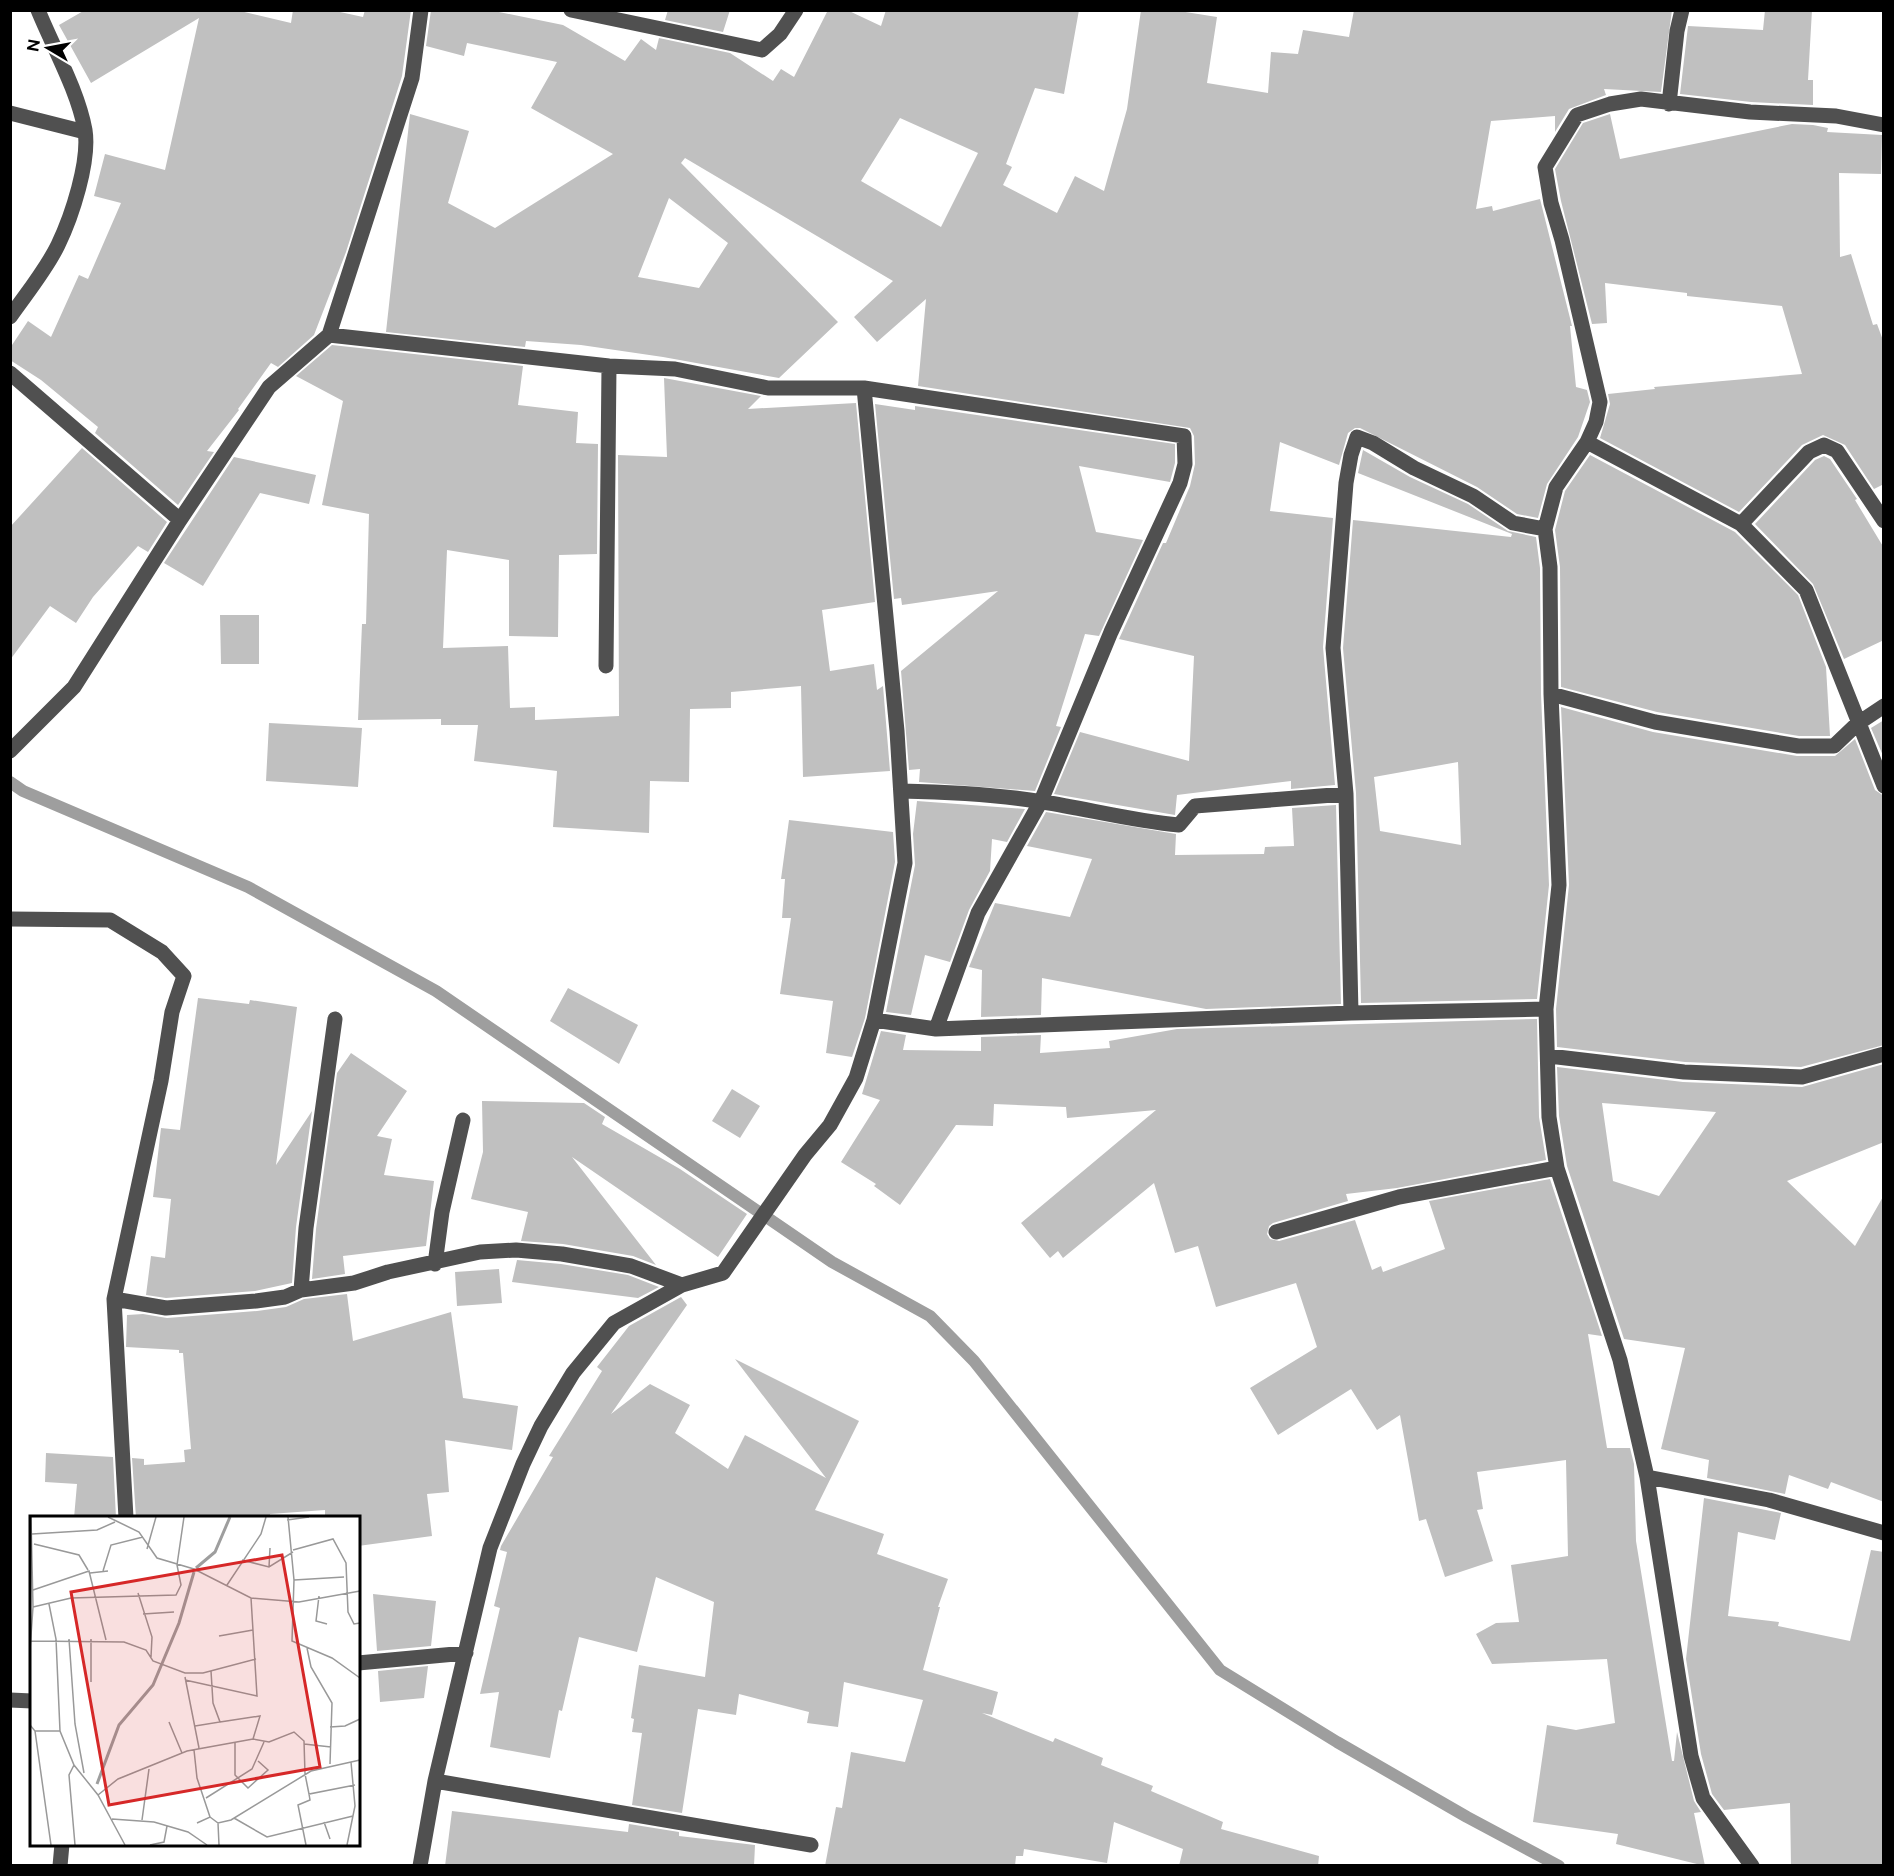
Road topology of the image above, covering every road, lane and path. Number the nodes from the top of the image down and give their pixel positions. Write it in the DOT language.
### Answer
graph roads {
  1 [pos="38,10"];
  2 [pos="421,10"];
  3 [pos="571,10"];
  4 [pos="796,10"];
  5 [pos="1682,10"];
  6 [pos="1669,104"];
  7 [pos="10,113"];
  8 [pos="1884,125"];
  9 [pos="85,132"];
  10 [pos="10,317"];
  11 [pos="329,335"];
  12 [pos="609,366"];
  13 [pos="10,374"];
  14 [pos="864,388"];
  15 [pos="1587,442"];
  16 [pos="180,520"];
  17 [pos="1884,521"];
  18 [pos="1741,524"];
  19 [pos="1545,529"];
  20 [pos="606,666"];
  21 [pos="1551,694"];
  22 [pos="1884,706"];
  23 [pos="1857,724"];
  24 [pos="10,751"];
  25 [pos="1884,786"];
  26 [pos="901,791"];
  27 [pos="1346,794"];
  28 [pos="1041,801"];
  29 [pos="10,920"];
  30 [pos="1546,1009"];
  31 [pos="1351,1013"];
  32 [pos="335,1019"];
  33 [pos="874,1020"];
  34 [pos="936,1029"];
  35 [pos="1884,1054"];
  36 [pos="1549,1056"];
  37 [pos="463,1120"];
  38 [pos="1557,1168"];
  39 [pos="1276,1232"];
  40 [pos="435,1264"];
  41 [pos="682,1285"];
  42 [pos="301,1290"];
  43 [pos="114,1299"];
  44 [pos="1647,1477"];
  45 [pos="126,1516"];
  46 [pos="1884,1533"];
  47 [pos="466,1653"];
  48 [pos="360,1663"];
  49 [pos="10,1700"];
  50 [pos="30,1701"];
  51 [pos="435,1781"];
  52 [pos="811,1845"];
  53 [pos="62,1846"];
  54 [pos="60,1866"];
  55 [pos="420,1866"];
  56 [pos="1752,1866"];
  1 -- 9 [label="street"];
  2 -- 11 [label="street"];
  3 -- 4 [label="street"];
  5 -- 6 [label="street"];
  6 -- 8 [label="street"];
  6 -- 15 [label="street"];
  7 -- 9 [label="street"];
  9 -- 10 [label="street"];
  11 -- 12 [label="street"];
  11 -- 16 [label="street"];
  12 -- 14 [label="street"];
  12 -- 20 [label="street"];
  13 -- 16 [label="street"];
  14 -- 26 [label="street"];
  14 -- 28 [label="street"];
  15 -- 18 [label="street"];
  15 -- 19 [label="street"];
  16 -- 24 [label="street"];
  17 -- 18 [label="street"];
  18 -- 23 [label="street"];
  19 -- 21 [label="street"];
  19 -- 27 [label="street"];
  21 -- 23 [label="street"];
  21 -- 30 [label="street"];
  22 -- 23 [label="street"];
  23 -- 25 [label="street"];
  26 -- 28 [label="street"];
  26 -- 33 [label="street"];
  27 -- 28 [label="street"];
  27 -- 31 [label="street"];
  28 -- 34 [label="street"];
  29 -- 43 [label="street"];
  30 -- 31 [label="street"];
  30 -- 36 [label="street"];
  31 -- 34 [label="street"];
  32 -- 42 [label="street"];
  33 -- 34 [label="street"];
  33 -- 41 [label="street"];
  35 -- 36 [label="street"];
  36 -- 38 [label="street"];
  37 -- 40 [label="street"];
  38 -- 39 [label="street"];
  38 -- 44 [label="street"];
  40 -- 41 [label="street"];
  40 -- 42 [label="street"];
  41 -- 47 [label="street"];
  42 -- 43 [label="street"];
  43 -- 45 [label="street"];
  44 -- 46 [label="street"];
  44 -- 56 [label="street"];
  47 -- 48 [label="street"];
  47 -- 51 [label="street"];
  49 -- 50 [label="street"];
  51 -- 52 [label="street"];
  51 -- 55 [label="street"];
  53 -- 54 [label="street"];
}
